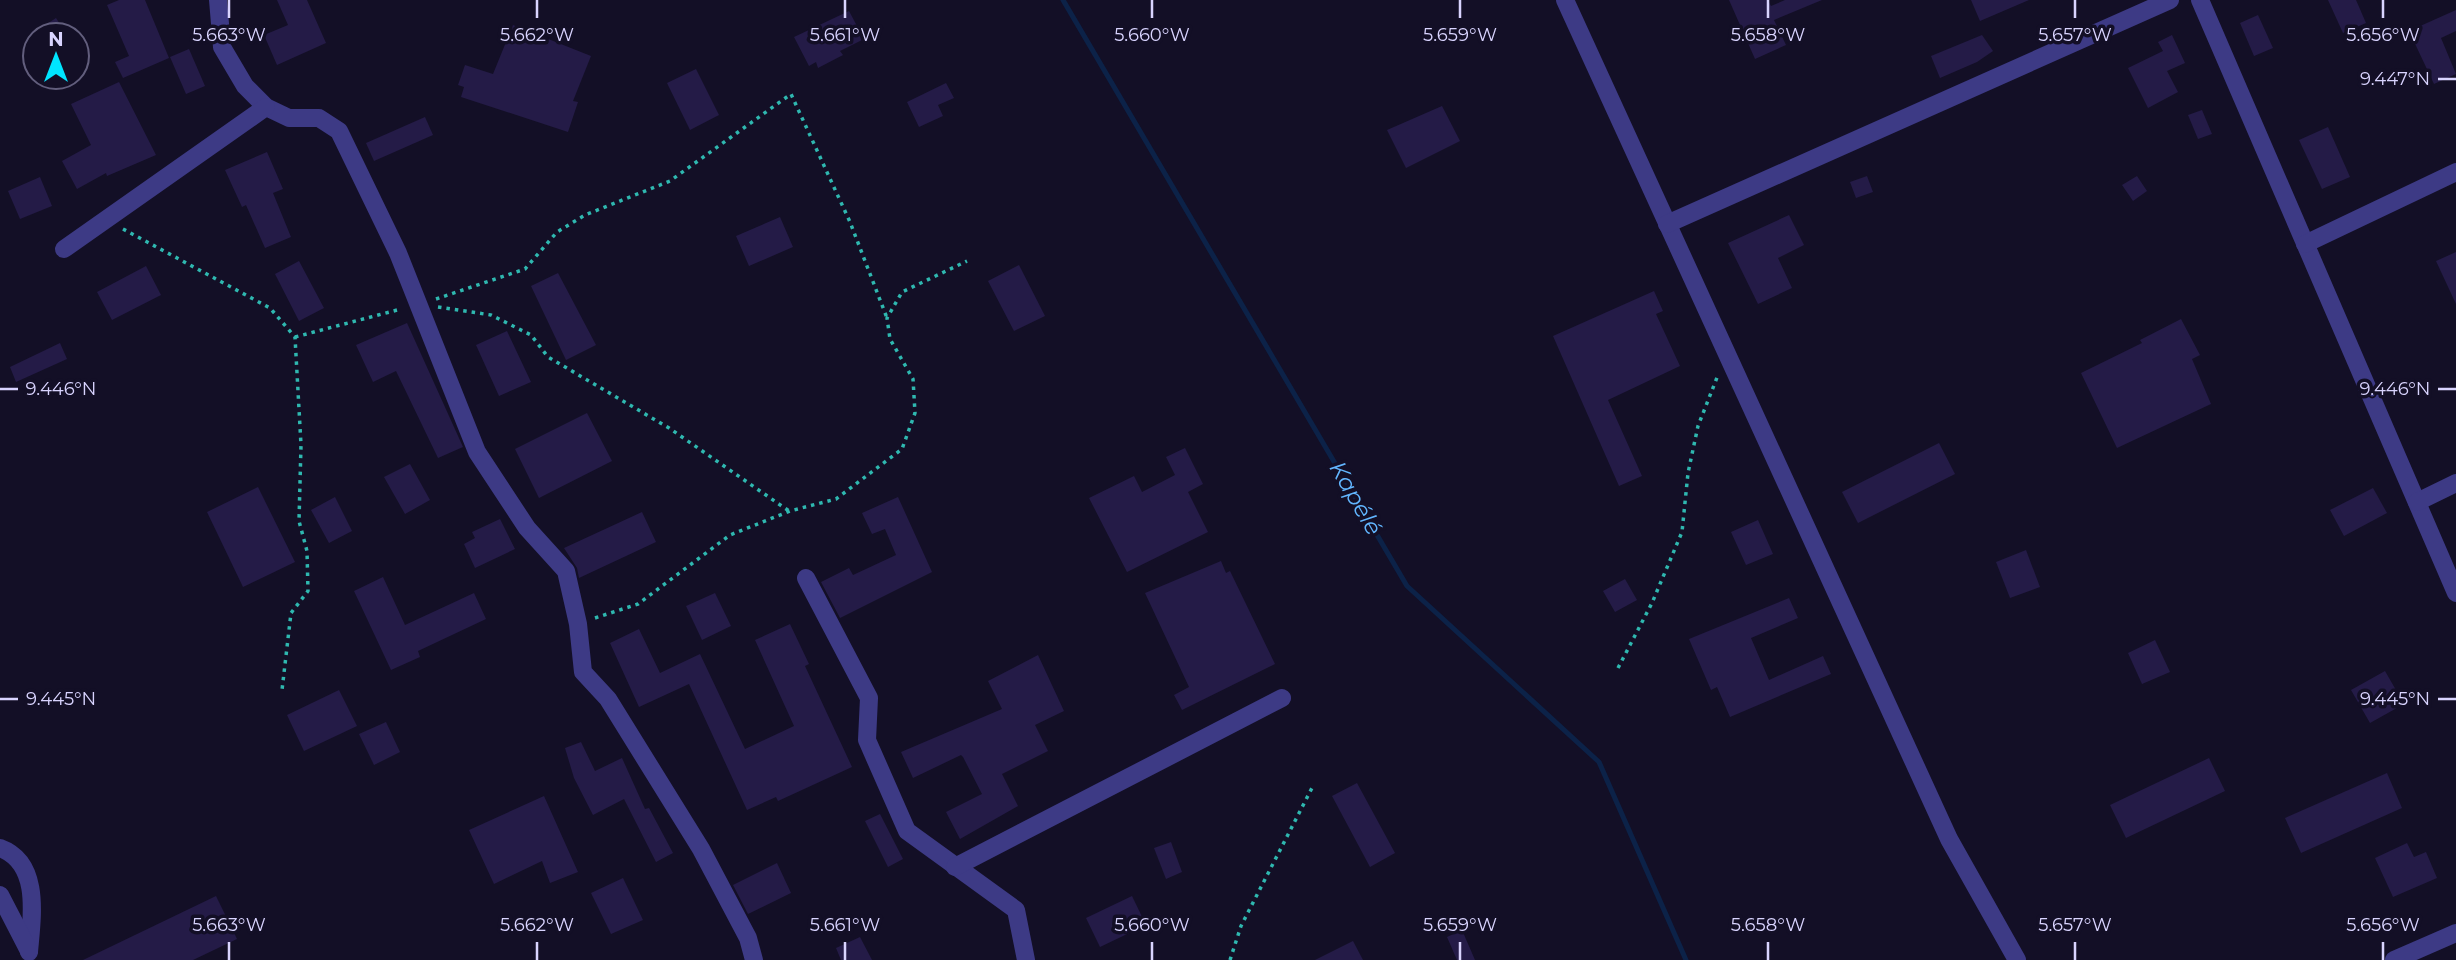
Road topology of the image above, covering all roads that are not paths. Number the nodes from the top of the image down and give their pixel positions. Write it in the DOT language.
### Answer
graph roads {
  1 [pos="218,0"];
  2 [pos="1565,0"];
  3 [pos="2170,0"];
  4 [pos="2200,0"];
  5 [pos="266,107"];
  6 [pos="2456,173"];
  7 [pos="1667,224"];
  8 [pos="2305,244"];
  9 [pos="64,249"];
  10 [pos="2456,483"];
  11 [pos="2417,502"];
  12 [pos="806,578"];
  13 [pos="2456,593"];
  14 [pos="1282,698"];
  15 [pos="0,848"];
  16 [pos="955,866"];
  17 [pos="0,895"];
  18 [pos="2456,933"];
  19 [pos="31,956"];
  20 [pos="754,960"];
  21 [pos="1026,960"];
  22 [pos="2017,960"];
  23 [pos="2394,960"];
  1 -- 5 [label="street"];
  2 -- 7 [label="street"];
  3 -- 7 [label="street"];
  4 -- 8 [label="street"];
  5 -- 9 [label="street"];
  5 -- 20 [label="street"];
  6 -- 8 [label="street"];
  7 -- 22 [label="street"];
  8 -- 11 [label="street"];
  10 -- 11 [label="street"];
  11 -- 13 [label="street"];
  12 -- 16 [label="street"];
  14 -- 16 [label="street"];
  15 -- 19 [label="street"];
  16 -- 21 [label="street"];
  17 -- 19 [label="street"];
  18 -- 23 [label="street"];
}
